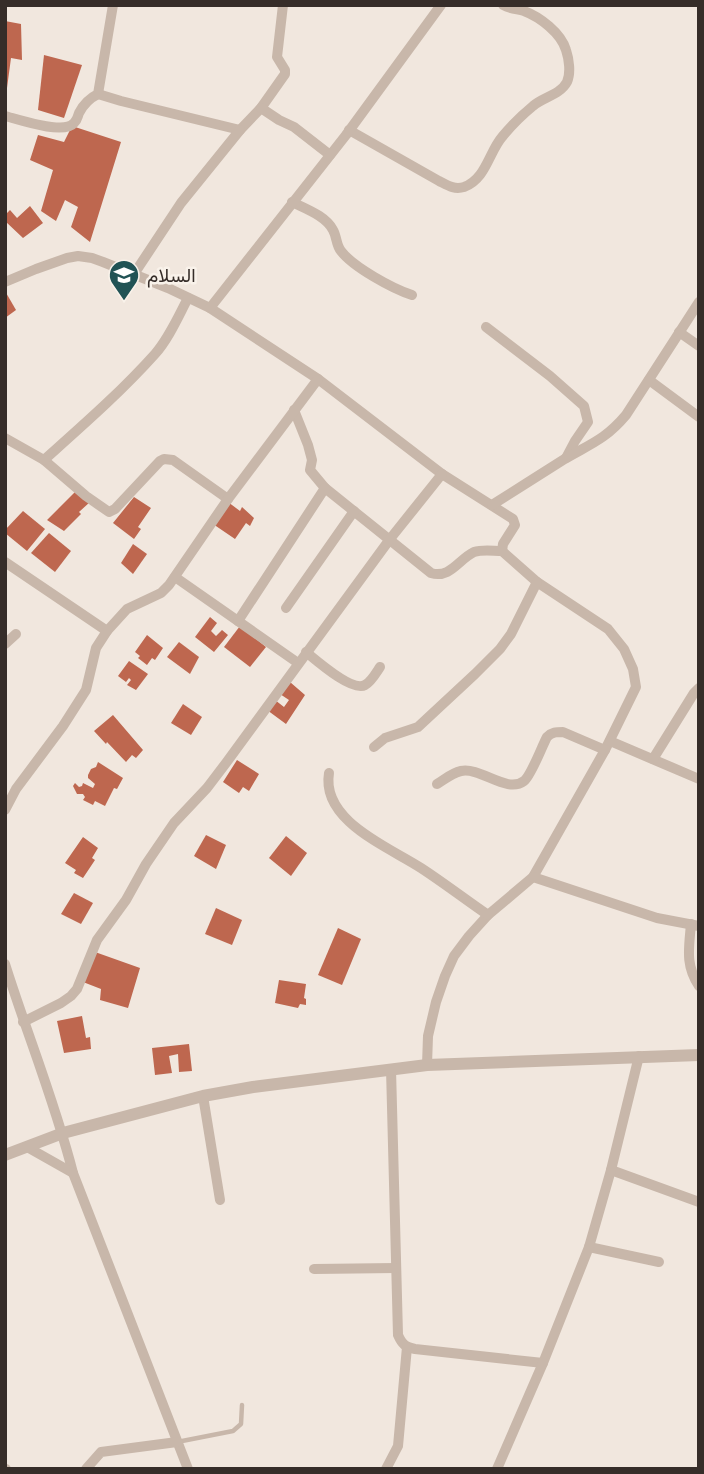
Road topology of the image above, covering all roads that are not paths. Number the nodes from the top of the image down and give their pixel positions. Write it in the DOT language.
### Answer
graph roads {
  1 [pos="113,5"];
  2 [pos="284,5"];
  3 [pos="441,5"];
  4 [pos="503,5"];
  5 [pos="98,93"];
  6 [pos="261,108"];
  7 [pos="5,116"];
  8 [pos="240,130"];
  9 [pos="349,130"];
  10 [pos="330,155"];
  11 [pos="292,202"];
  12 [pos="134,274"];
  13 [pos="5,282"];
  14 [pos="412,295"];
  15 [pos="188,298"];
  16 [pos="699,302"];
  17 [pos="210,308"];
  18 [pos="486,327"];
  19 [pos="680,332"];
  20 [pos="699,346"];
  21 [pos="318,379"];
  22 [pos="649,380"];
  23 [pos="294,410"];
  24 [pos="699,417"];
  25 [pos="5,438"];
  26 [pos="566,459"];
  27 [pos="44,460"];
  28 [pos="442,474"];
  29 [pos="325,488"];
  30 [pos="228,499"];
  31 [pos="492,505"];
  32 [pos="354,511"];
  33 [pos="390,539"];
  34 [pos="502,551"];
  35 [pos="5,562"];
  36 [pos="175,577"];
  37 [pos="537,582"];
  38 [pos="286,608"];
  39 [pos="238,621"];
  40 [pos="107,631"];
  41 [pos="16,634"];
  42 [pos="5,644"];
  43 [pos="306,652"];
  44 [pos="298,663"];
  45 [pos="380,667"];
  46 [pos="699,688"];
  47 [pos="608,746"];
  48 [pos="374,747"];
  49 [pos="653,759"];
  50 [pos="329,773"];
  51 [pos="699,779"];
  52 [pos="437,784"];
  53 [pos="5,810"];
  54 [pos="533,877"];
  55 [pos="488,915"];
  56 [pos="695,925"];
  57 [pos="5,964"];
  58 [pos="699,986"];
  59 [pos="23,1022"];
  60 [pos="699,1055"];
  61 [pos="639,1056"];
  62 [pos="427,1065"];
  63 [pos="391,1069"];
  64 [pos="203,1096"];
  65 [pos="63,1133"];
  66 [pos="27,1147"];
  67 [pos="5,1155"];
  68 [pos="611,1170"];
  69 [pos="73,1173"];
  70 [pos="220,1200"];
  71 [pos="699,1202"];
  72 [pos="589,1247"];
  73 [pos="660,1262"];
  74 [pos="396,1268"];
  75 [pos="314,1269"];
  76 [pos="407,1347"];
  77 [pos="543,1363"];
  78 [pos="242,1405"];
  79 [pos="177,1442"];
  80 [pos="86,1469"];
  81 [pos="188,1469"];
  82 [pos="386,1469"];
  83 [pos="497,1469"];
  1 -- 5 [label="street"];
  2 -- 6 [label="street"];
  3 -- 9 [label="street"];
  4 -- 9 [label="street"];
  5 -- 7 [label="street"];
  5 -- 8 [label="street"];
  6 -- 8 [label="street"];
  6 -- 10 [label="street"];
  8 -- 12 [label="street"];
  9 -- 10 [label="street"];
  10 -- 11 [label="street"];
  11 -- 14 [label="street"];
  11 -- 17 [label="street"];
  12 -- 13 [label="street"];
  12 -- 15 [label="street"];
  15 -- 17 [label="street"];
  15 -- 27 [label="street"];
  16 -- 19 [label="street"];
  17 -- 21 [label="street"];
  18 -- 26 [label="street"];
  19 -- 20 [label="street"];
  19 -- 22 [label="street"];
  21 -- 23 [label="street"];
  21 -- 28 [label="street"];
  22 -- 24 [label="street"];
  22 -- 26 [label="street"];
  23 -- 29 [label="street"];
  23 -- 30 [label="street"];
  25 -- 27 [label="street"];
  26 -- 31 [label="street"];
  27 -- 30 [label="street"];
  28 -- 31 [label="street"];
  28 -- 33 [label="street"];
  29 -- 32 [label="street"];
  29 -- 39 [label="street"];
  30 -- 36 [label="street"];
  31 -- 34 [label="street"];
  32 -- 33 [label="street"];
  32 -- 38 [label="street"];
  33 -- 34 [label="street"];
  33 -- 43 [label="street"];
  34 -- 37 [label="street"];
  35 -- 40 [label="street"];
  36 -- 39 [label="street"];
  36 -- 40 [label="street"];
  37 -- 47 [label="street"];
  37 -- 48 [label="street"];
  39 -- 44 [label="street"];
  40 -- 53 [label="street"];
  41 -- 42 [label="street"];
  43 -- 44 [label="street"];
  43 -- 45 [label="street"];
  44 -- 59 [label="street"];
  46 -- 49 [label="street"];
  47 -- 49 [label="street"];
  47 -- 52 [label="street"];
  47 -- 54 [label="street"];
  49 -- 51 [label="street"];
  50 -- 55 [label="street"];
  54 -- 55 [label="street"];
  54 -- 56 [label="street"];
  55 -- 62 [label="street"];
  56 -- 58 [label="street"];
  57 -- 59 [label="street"];
  59 -- 65 [label="street"];
  60 -- 61 [label="street"];
  61 -- 62 [label="street"];
  61 -- 68 [label="street"];
  62 -- 63 [label="street"];
  63 -- 64 [label="street"];
  63 -- 74 [label="street"];
  64 -- 65 [label="street"];
  64 -- 70 [label="street"];
  65 -- 66 [label="street"];
  65 -- 69 [label="street"];
  66 -- 67 [label="street"];
  66 -- 69 [label="street"];
  68 -- 71 [label="street"];
  68 -- 72 [label="street"];
  69 -- 79 [label="street"];
  72 -- 73 [label="street"];
  72 -- 77 [label="street"];
  74 -- 75 [label="street"];
  74 -- 76 [label="street"];
  76 -- 77 [label="street"];
  76 -- 82 [label="street"];
  77 -- 83 [label="street"];
  78 -- 79 [label="lane"];
  79 -- 80 [label="street"];
  79 -- 81 [label="street"];
}
